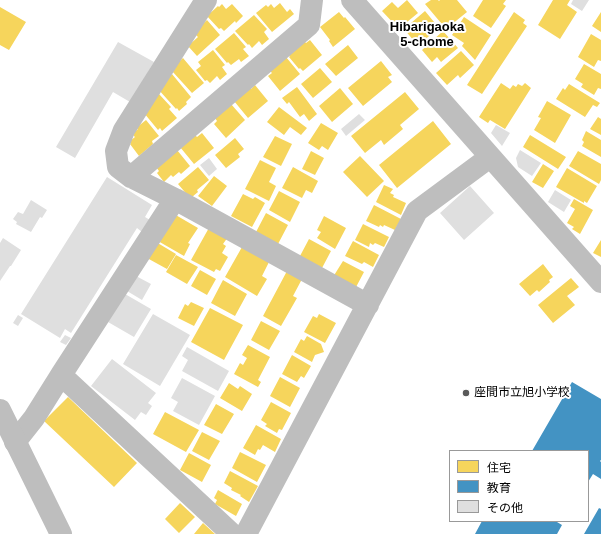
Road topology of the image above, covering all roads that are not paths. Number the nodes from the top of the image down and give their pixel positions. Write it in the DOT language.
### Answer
graph roads {
  1 [pos="206,0"];
  2 [pos="312,0"];
  3 [pos="352,0"];
  4 [pos="490,157"];
  5 [pos="132,177"];
  6 [pos="175,199"];
  7 [pos="601,282"];
  8 [pos="368,305"];
  9 [pos="61,375"];
  10 [pos="0,410"];
  11 [pos="16,442"];
  12 [pos="61,534"];
  13 [pos="232,534"];
  14 [pos="246,534"];
  1 -- 5 [label="street"];
  2 -- 5 [label="street"];
  3 -- 4 [label="street"];
  4 -- 7 [label="street"];
  4 -- 8 [label="street"];
  5 -- 6 [label="street"];
  6 -- 8 [label="street"];
  6 -- 9 [label="street"];
  8 -- 14 [label="street"];
  9 -- 11 [label="street"];
  9 -- 13 [label="street"];
  10 -- 11 [label="street"];
  11 -- 12 [label="street"];
}
